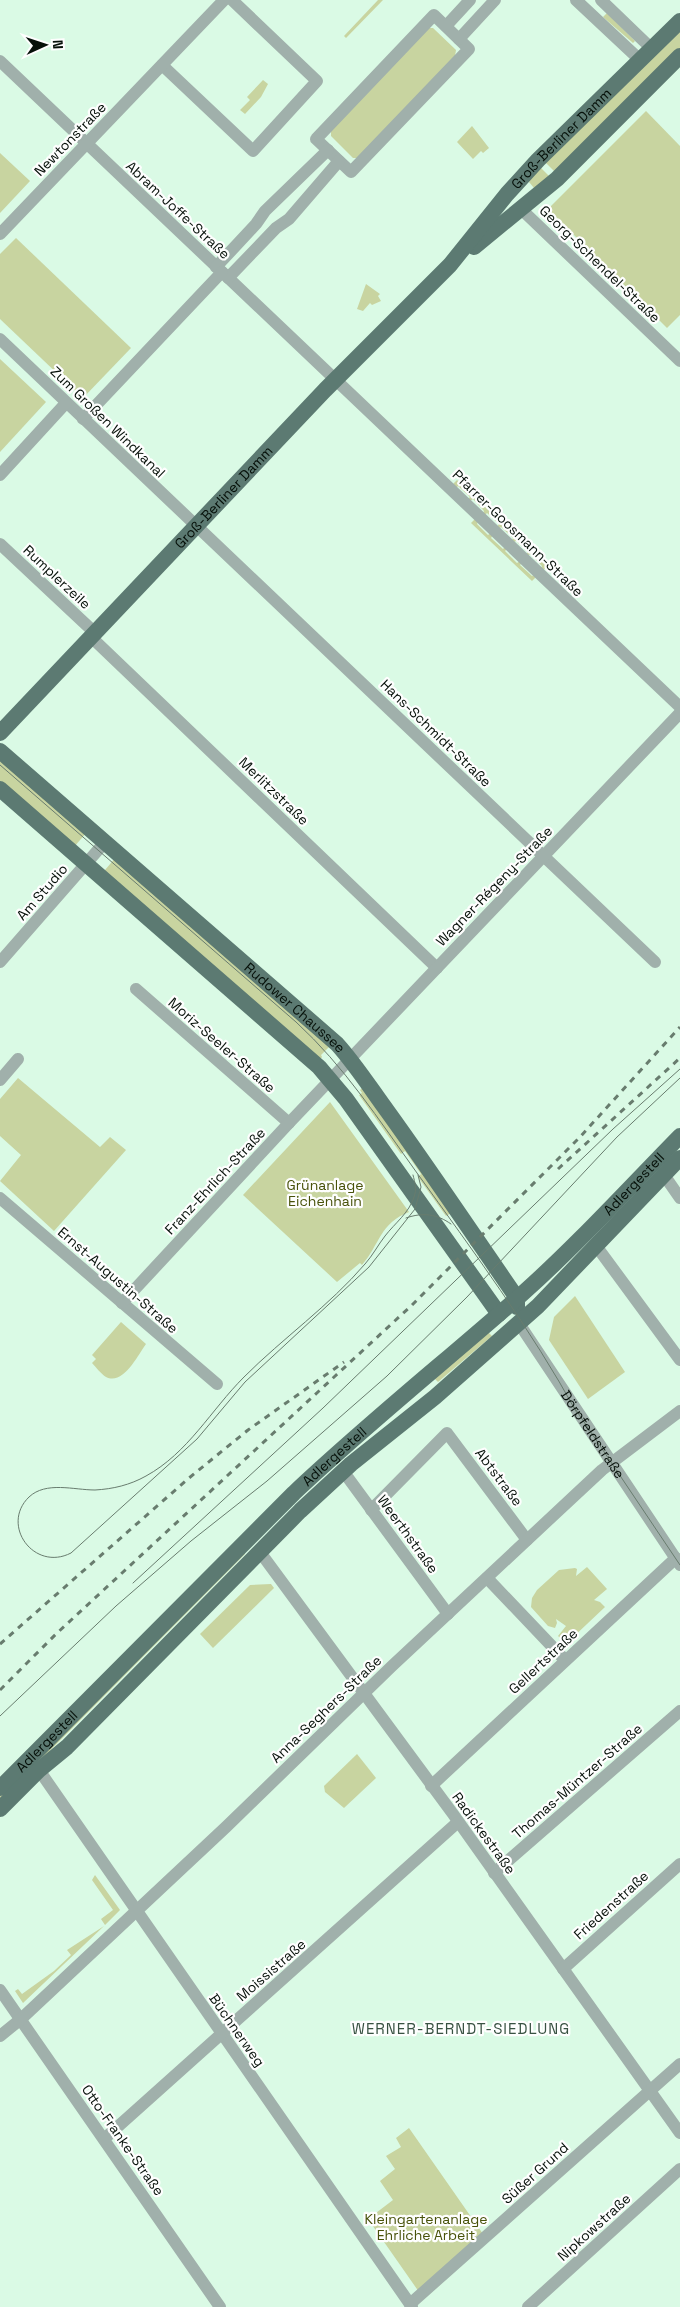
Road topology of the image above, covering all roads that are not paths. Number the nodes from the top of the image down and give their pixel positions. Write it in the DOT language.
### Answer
graph roads {
  1 [pos="224,0"];
  2 [pos="232,0"];
  3 [pos="470,0"];
  4 [pos="495,0"];
  5 [pos="576,0"];
  6 [pos="601,0"];
  7 [pos="680,20"];
  8 [pos="446,26"];
  9 [pos="459,39"];
  10 [pos="652,49"];
  11 [pos="680,56"];
  12 [pos="640,60"];
  13 [pos="0,61"];
  14 [pos="162,65"];
  15 [pos="86,144"];
  16 [pos="328,150"];
  17 [pos="340,161"];
  18 [pos="508,194"];
  19 [pos="521,210"];
  20 [pos="0,234"];
  21 [pos="450,265"];
  22 [pos="222,272"];
  23 [pos="0,339"];
  24 [pos="680,361"];
  25 [pos="336,380"];
  26 [pos="66,403"];
  27 [pos="83,419"];
  28 [pos="0,475"];
  29 [pos="196,527"];
  30 [pos="0,544"];
  31 [pos="92,634"];
  32 [pos="680,707"];
  33 [pos="680,713"];
  34 [pos="0,733"];
  35 [pos="0,751"];
  36 [pos="0,789"];
  37 [pos="105,842"];
  38 [pos="544,856"];
  39 [pos="86,864"];
  40 [pos="0,962"];
  41 [pos="655,962"];
  42 [pos="437,968"];
  43 [pos="136,988"];
  44 [pos="18,1059"];
  45 [pos="351,1060"];
  46 [pos="0,1080"];
  47 [pos="332,1080"];
  48 [pos="289,1123"];
  49 [pos="680,1136"];
  50 [pos="680,1158"];
  51 [pos="664,1175"];
  52 [pos="0,1198"];
  53 [pos="680,1198"];
  54 [pos="597,1247"];
  55 [pos="517,1298"];
  56 [pos="122,1303"];
  57 [pos="499,1314"];
  58 [pos="518,1322"];
  59 [pos="680,1360"];
  60 [pos="217,1384"];
  61 [pos="680,1411"];
  62 [pos="611,1463"];
  63 [pos="343,1471"];
  64 [pos="371,1510"];
  65 [pos="527,1540"];
  66 [pos="260,1552"];
  67 [pos="678,1562"];
  68 [pos="487,1578"];
  69 [pos="448,1614"];
  70 [pos="565,1660"];
  71 [pos="364,1694"];
  72 [pos="680,1711"];
  73 [pos="39,1770"];
  74 [pos="432,1786"];
  75 [pos="0,1788"];
  76 [pos="0,1809"];
  77 [pos="458,1822"];
  78 [pos="680,1864"];
  79 [pos="494,1873"];
  80 [pos="137,1910"];
  81 [pos="563,1969"];
  82 [pos="0,1990"];
  83 [pos="21,2019"];
  84 [pos="221,2033"];
  85 [pos="0,2036"];
  86 [pos="680,2064"];
  87 [pos="650,2091"];
  88 [pos="680,2133"];
  89 [pos="104,2139"];
  90 [pos="680,2169"];
  91 [pos="411,2305"];
  92 [pos="220,2307"];
  93 [pos="528,2307"];
  1 -- 14 [label="street, Newtonstraße"];
  2 -- 14 [label="street"];
  3 -- 8 [label="street"];
  4 -- 9 [label="street"];
  5 -- 12 [label="street"];
  6 -- 10 [label="street"];
  7 -- 10 [label="main road, Groß-Berliner Damm"];
  8 -- 9 [label="street"];
  8 -- 16 [label="street"];
  9 -- 17 [label="street"];
  10 -- 12 [label="main road, Groß-Berliner Damm"];
  11 -- 19 [label="main road, Groß-Berliner Damm"];
  12 -- 18 [label="main road, Groß-Berliner Damm"];
  13 -- 15 [label="street, Abram-Joffe-Straße"];
  14 -- 15 [label="street, Newtonstraße"];
  15 -- 20 [label="street, Newtonstraße"];
  15 -- 22 [label="street, Abram-Joffe-Straße"];
  16 -- 17 [label="street"];
  16 -- 22 [label="street"];
  17 -- 22 [label="street"];
  18 -- 19 [label="main road"];
  18 -- 21 [label="main road, Groß-Berliner Damm"];
  19 -- 21 [label="main road, Groß-Berliner Damm"];
  19 -- 24 [label="street, Georg-Schendel-Straße"];
  21 -- 25 [label="main road, Groß-Berliner Damm"];
  22 -- 25 [label="street, Abram-Joffe-Straße"];
  22 -- 27 [label="street"];
  23 -- 26 [label="street, Zum Großen Windkanal"];
  25 -- 29 [label="main road, Groß-Berliner Damm"];
  25 -- 32 [label="street, Pfarrer-Goosmann-Straße"];
  26 -- 27 [label="street, Zum Großen Windkanal"];
  26 -- 28 [label="street"];
  27 -- 29 [label="street, Zum Großen Windkanal"];
  29 -- 31 [label="main road, Groß-Berliner Damm"];
  29 -- 38 [label="street, Hans-Schmidt-Straße"];
  30 -- 31 [label="street, Rumplerzeile"];
  31 -- 34 [label="main road, Groß-Berliner Damm"];
  31 -- 42 [label="street, Merlitzstraße"];
  33 -- 38 [label="street, Wagner-Régeny-Straße"];
  35 -- 37 [label="main road, Rudower Chaussee"];
  36 -- 39 [label="main road, Rudower Chaussee"];
  37 -- 39 [label="street, Am Studio"];
  37 -- 45 [label="main road, Rudower Chaussee"];
  38 -- 41 [label="street, Hans-Schmidt-Straße"];
  38 -- 42 [label="street, Wagner-Régeny-Straße"];
  39 -- 40 [label="street, Am Studio"];
  39 -- 47 [label="main road, Rudower Chaussee"];
  42 -- 45 [label="street, Wagner-Régeny-Straße"];
  43 -- 48 [label="street, Moriz-Seeler-Straße"];
  44 -- 46 [label="street"];
  45 -- 47 [label="street, Wagner-Régeny-Straße"];
  45 -- 55 [label="main road, Rudower Chaussee"];
  47 -- 48 [label="street, Franz-Ehrlich-Straße"];
  47 -- 57 [label="main road, Rudower Chaussee"];
  48 -- 56 [label="street, Franz-Ehrlich-Straße"];
  49 -- 55 [label="main road, Adlergestell"];
  50 -- 51 [label="main road, Adlergestell"];
  51 -- 53 [label="street"];
  51 -- 54 [label="main road, Adlergestell"];
  52 -- 56 [label="street, Ernst-Augustin-Straße"];
  54 -- 58 [label="main road, Adlergestell"];
  54 -- 59 [label="street"];
  55 -- 57 [label="main road, Adlergestell"];
  55 -- 58 [label="main road"];
  56 -- 60 [label="street, Ernst-Augustin-Straße"];
  57 -- 58 [label="main road"];
  57 -- 75 [label="main road, Adlergestell"];
  58 -- 62 [label="street, Dörpfeldstraße"];
  58 -- 63 [label="main road, Adlergestell"];
  61 -- 62 [label="street, Anna-Seghers-Straße"];
  62 -- 65 [label="street, Anna-Seghers-Straße"];
  62 -- 67 [label="street, Dörpfeldstraße"];
  63 -- 64 [label="street, Weerthstraße"];
  63 -- 66 [label="main road, Adlergestell"];
  64 -- 65 [label="street, Abtstraße"];
  64 -- 69 [label="street, Weerthstraße"];
  65 -- 68 [label="street, Anna-Seghers-Straße"];
  66 -- 71 [label="street, Radickestraße"];
  66 -- 73 [label="main road, Adlergestell"];
  67 -- 70 [label="street, Gellertstraße"];
  68 -- 69 [label="street, Anna-Seghers-Straße"];
  68 -- 70 [label="street"];
  69 -- 71 [label="street, Anna-Seghers-Straße"];
  70 -- 74 [label="street, Gellertstraße"];
  71 -- 74 [label="street, Radickestraße"];
  71 -- 80 [label="street, Anna-Seghers-Straße"];
  72 -- 79 [label="street, Thomas-Müntzer-Straße"];
  73 -- 76 [label="main road, Adlergestell"];
  73 -- 80 [label="street, Büchnerweg"];
  74 -- 77 [label="street, Radickestraße"];
  77 -- 79 [label="street, Radickestraße"];
  77 -- 84 [label="street, Moissistraße"];
  78 -- 81 [label="street, Friedenstraße"];
  79 -- 81 [label="street, Radickestraße"];
  80 -- 83 [label="street, Anna-Seghers-Straße"];
  80 -- 84 [label="street, Büchnerweg"];
  81 -- 87 [label="street, Radickestraße"];
  82 -- 83 [label="street, Otto-Franke-Straße"];
  83 -- 85 [label="street, Anna-Seghers-Straße"];
  83 -- 89 [label="street, Otto-Franke-Straße"];
  84 -- 89 [label="street, Moissistraße"];
  84 -- 91 [label="street, Büchnerweg"];
  86 -- 87 [label="street, Süßer Grund"];
  87 -- 88 [label="street, Radickestraße"];
  87 -- 91 [label="street, Süßer Grund"];
  89 -- 92 [label="street, Otto-Franke-Straße"];
  90 -- 93 [label="street, Nipkowstraße"];
}
